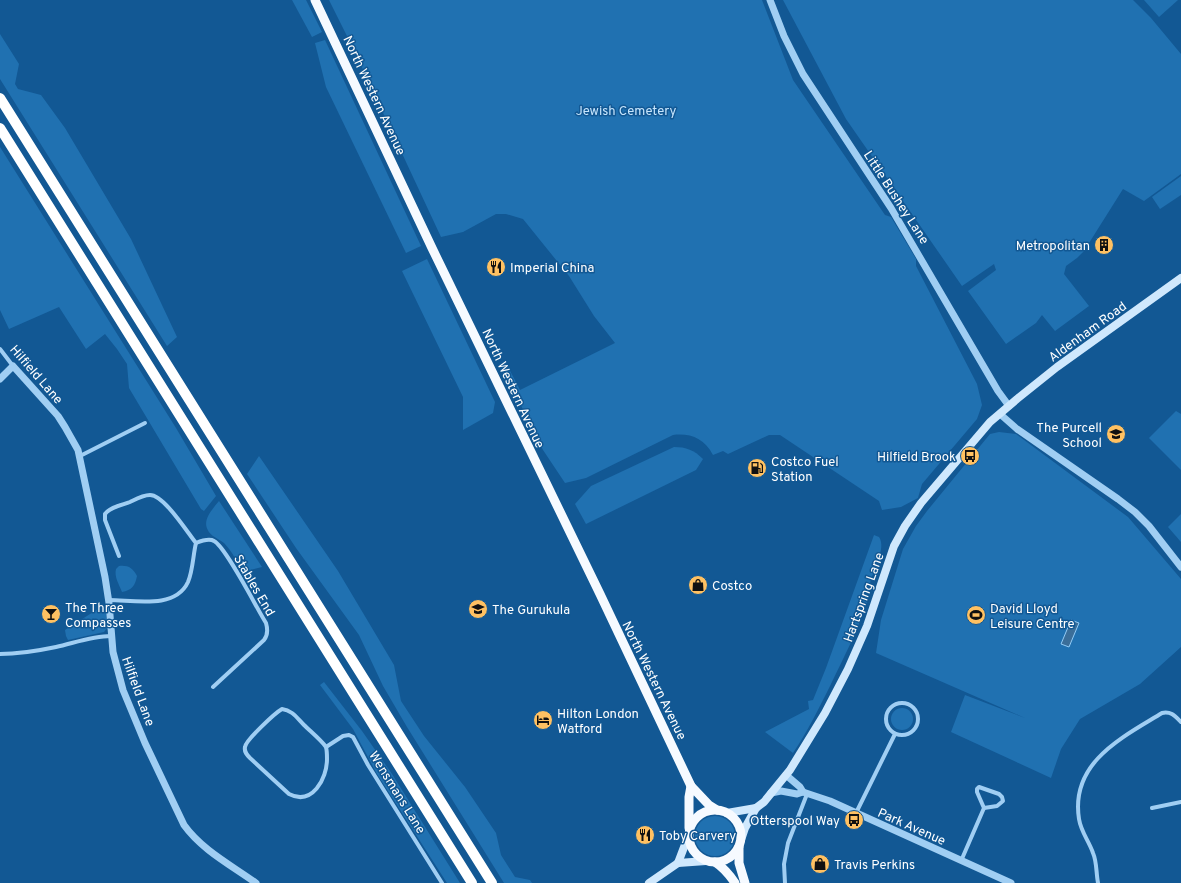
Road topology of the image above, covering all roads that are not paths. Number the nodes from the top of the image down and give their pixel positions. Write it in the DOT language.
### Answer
graph roads {
  1 [pos="316,0"];
  2 [pos="770,0"];
  3 [pos="0,98"];
  4 [pos="0,128"];
  5 [pos="1181,278"];
  6 [pos="0,349"];
  7 [pos="13,366"];
  8 [pos="0,379"];
  9 [pos="1009,406"];
  10 [pos="1000,414"];
  11 [pos="145,423"];
  12 [pos="80,456"];
  13 [pos="196,543"];
  14 [pos="119,556"];
  15 [pos="1181,567"];
  16 [pos="109,600"];
  17 [pos="111,636"];
  18 [pos="0,654"];
  19 [pos="213,687"];
  20 [pos="1181,722"];
  21 [pos="894,734"];
  22 [pos="326,748"];
  23 [pos="786,775"];
  24 [pos="690,786"];
  25 [pos="771,793"];
  26 [pos="805,793"];
  27 [pos="1181,802"];
  28 [pos="756,808"];
  29 [pos="984,808"];
  30 [pos="1152,808"];
  31 [pos="717,810"];
  32 [pos="727,813"];
  33 [pos="856,813"];
  34 [pos="689,833"];
  35 [pos="740,843"];
  36 [pos="961,861"];
  37 [pos="711,862"];
  38 [pos="678,863"];
  39 [pos="256,883"];
  40 [pos="442,883"];
  41 [pos="472,883"];
  42 [pos="492,883"];
  43 [pos="649,883"];
  44 [pos="735,883"];
  45 [pos="745,883"];
  46 [pos="785,883"];
  47 [pos="1011,883"];
  48 [pos="1098,883"];
  1 -- 24 [label="highway, North Western Avenue"];
  2 -- 9 [label="street, Little Bushey Lane"];
  3 -- 42 [label="highway"];
  4 -- 41 [label="highway"];
  5 -- 9 [label="main road, Aldenham Road"];
  6 -- 7 [label="street, Hilfield Lane"];
  7 -- 8 [label="street"];
  7 -- 12 [label="street, Hilfield Lane"];
  9 -- 10 [label="main road, Hartspring Lane"];
  10 -- 15 [label="street"];
  10 -- 23 [label="main road, Hartspring Lane"];
  11 -- 12 [label="street"];
  12 -- 16 [label="street, Hilfield Lane"];
  13 -- 14 [label="street"];
  13 -- 16 [label="street"];
  13 -- 19 [label="street, Stables End"];
  16 -- 17 [label="street, Hilfield Lane"];
  17 -- 18 [label="street"];
  17 -- 39 [label="street, Hilfield Lane"];
  20 -- 48 [label="street"];
  21 -- 21 [label="street"];
  21 -- 33 [label="street"];
  22 -- 22 [label="street"];
  22 -- 40 [label="street, Wensmans Lane"];
  23 -- 25 [label="main road, Hartspring Lane"];
  23 -- 26 [label="street, Park Avenue"];
  24 -- 31 [label="highway, North Western Avenue"];
  24 -- 34 [label="highway, North Western Avenue"];
  25 -- 26 [label="street, Park Avenue"];
  25 -- 28 [label="main road, Hartspring Lane"];
  26 -- 33 [label="street, Park Avenue"];
  26 -- 46 [label="street"];
  27 -- 30 [label="street"];
  28 -- 32 [label="main road"];
  28 -- 35 [label="main road, Hartspring Lane"];
  29 -- 29 [label="street"];
  29 -- 36 [label="street"];
  31 -- 32 [label="highway"];
  31 -- 34 [label="highway"];
  32 -- 35 [label="highway"];
  33 -- 36 [label="street, Park Avenue"];
  34 -- 37 [label="highway"];
  34 -- 38 [label="main road"];
  35 -- 37 [label="highway"];
  35 -- 45 [label="highway"];
  36 -- 47 [label="street, Park Avenue"];
  37 -- 38 [label="main road"];
  37 -- 44 [label="highway"];
  38 -- 43 [label="main road"];
}
